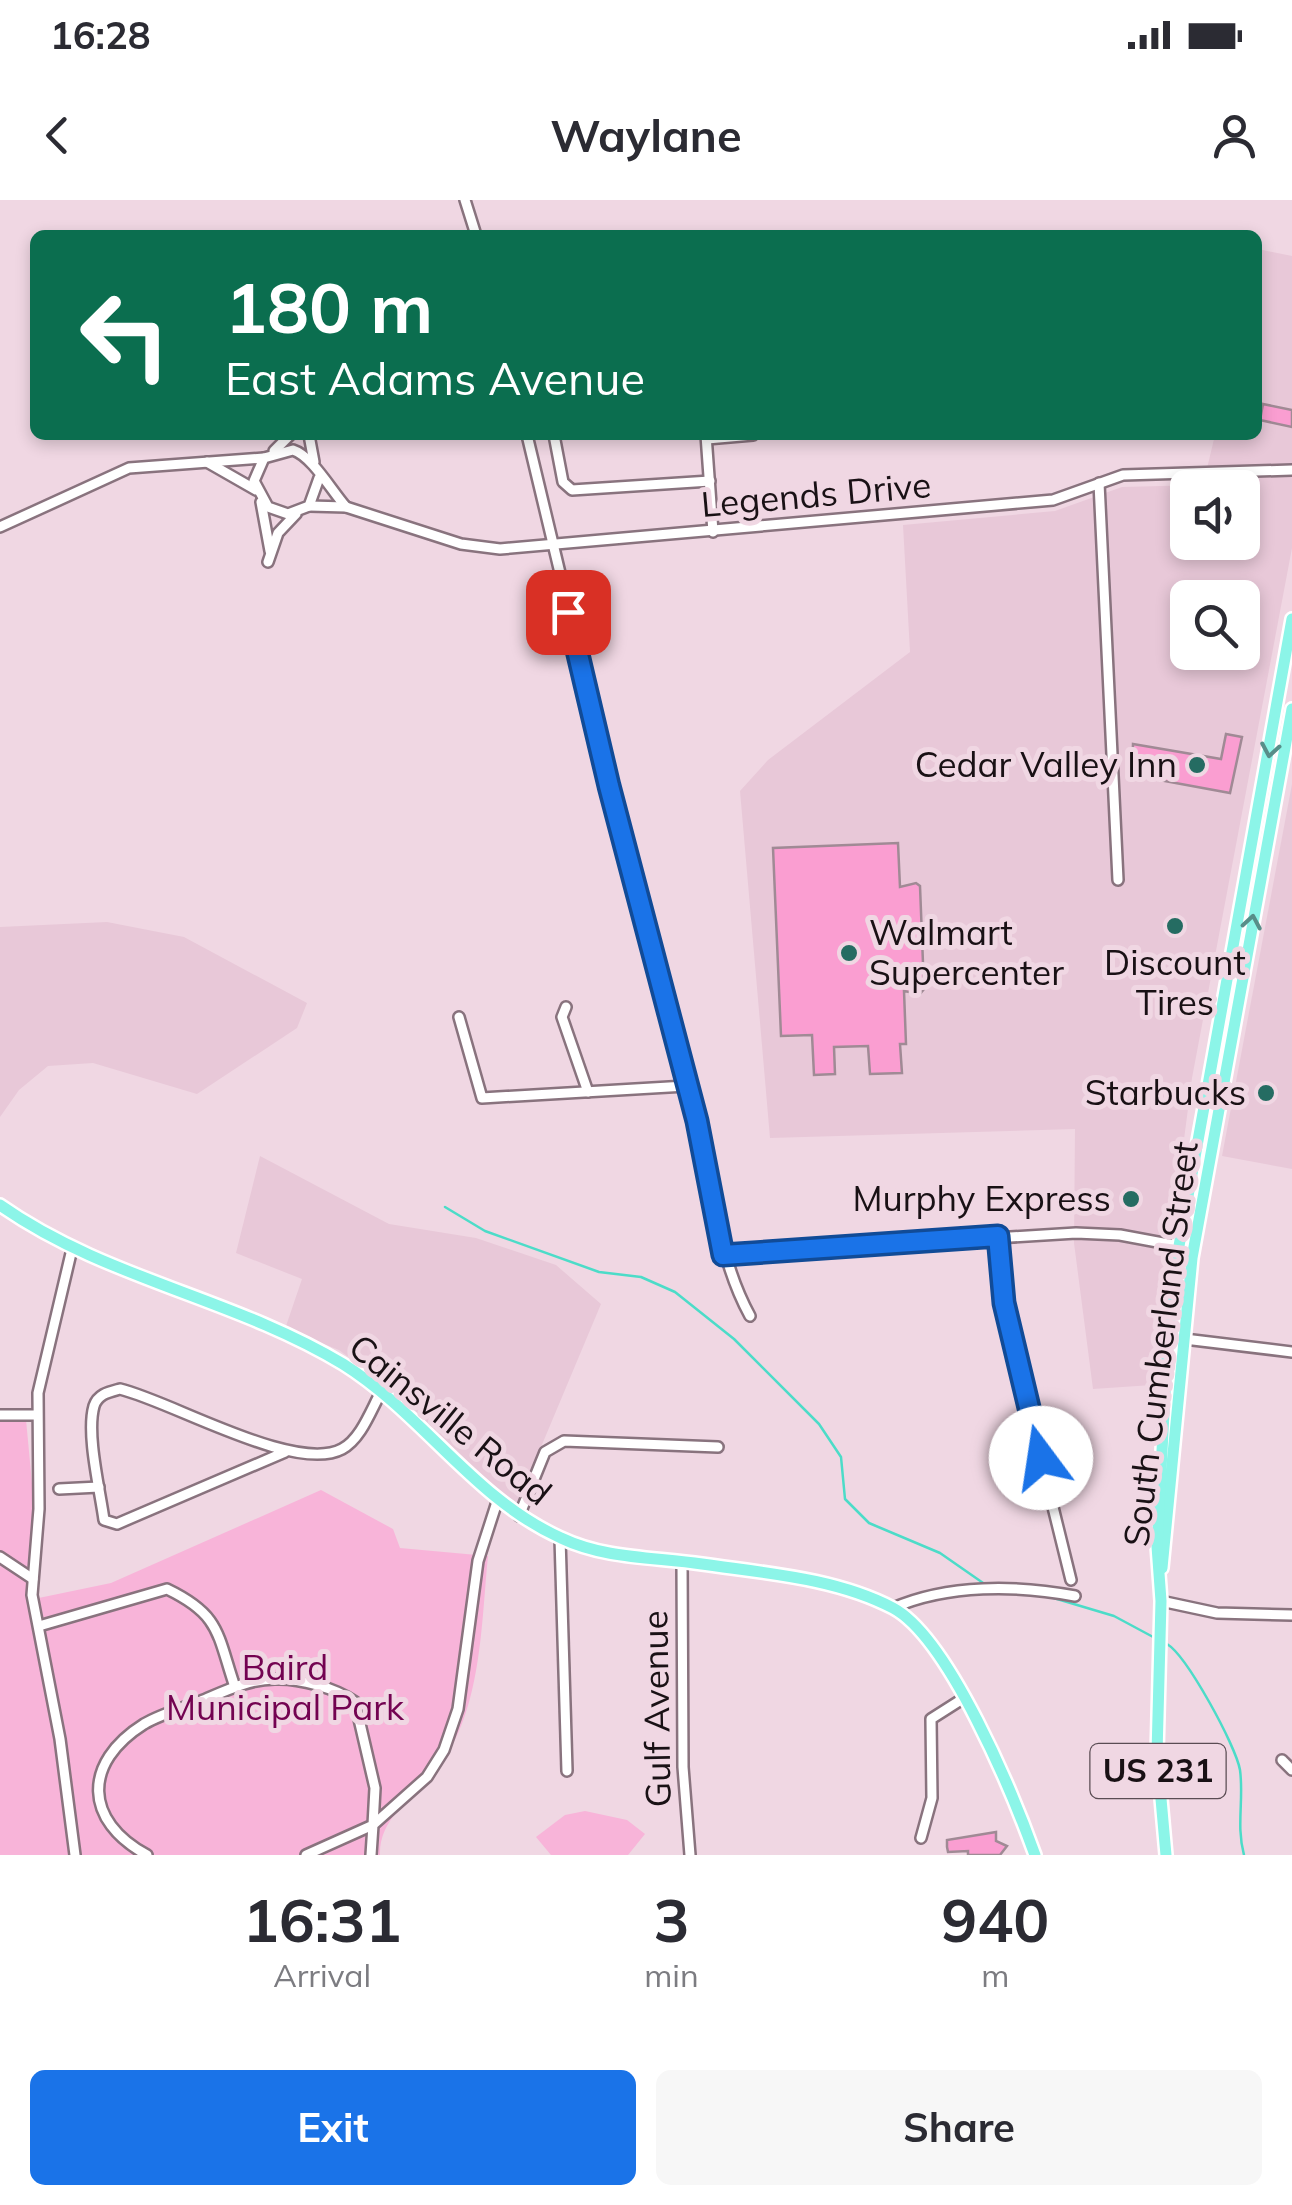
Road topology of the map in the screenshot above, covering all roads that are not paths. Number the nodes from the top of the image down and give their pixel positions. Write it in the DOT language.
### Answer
graph roads {
  1 [pos="465,200"];
  2 [pos="474,230"];
  3 [pos="285,440"];
  4 [pos="310,440"];
  5 [pos="528,440"];
  6 [pos="555,440"];
  7 [pos="707,440"];
  8 [pos="557,454"];
  9 [pos="269,455"];
  10 [pos="533,459"];
  11 [pos="208,462"];
  12 [pos="315,464"];
  13 [pos="1292,470"];
  14 [pos="319,478"];
  15 [pos="710,481"];
  16 [pos="1099,483"];
  17 [pos="258,495"];
  18 [pos="304,508"];
  19 [pos="349,508"];
  20 [pos="0,526"];
  21 [pos="713,532"];
  22 [pos="554,547"];
  23 [pos="1292,619"];
  24 [pos="1292,709"];
  25 [pos="1118,880"];
  26 [pos="566,1008"];
  27 [pos="459,1017"];
  28 [pos="686,1086"];
  29 [pos="588,1092"];
  30 [pos="0,1205"];
  31 [pos="998,1236"];
  32 [pos="1179,1246"];
  33 [pos="72,1249"];
  34 [pos="723,1255"];
  35 [pos="750,1316"];
  36 [pos="1168,1337"];
  37 [pos="1183,1339"];
  38 [pos="1292,1352"];
  39 [pos="381,1392"];
  40 [pos="0,1415"];
  41 [pos="36,1415"];
  42 [pos="718,1447"];
  43 [pos="285,1452"];
  44 [pos="99,1487"];
  45 [pos="59,1489"];
  46 [pos="497,1502"];
  47 [pos="519,1516"];
  48 [pos="560,1538"];
  49 [pos="0,1556"];
  50 [pos="682,1561"];
  51 [pos="1161,1572"];
  52 [pos="33,1579"];
  53 [pos="1071,1580"];
  54 [pos="1074,1596"];
  55 [pos="893,1608"];
  56 [pos="1160,1608"];
  57 [pos="1292,1615"];
  58 [pos="40,1626"];
  59 [pos="235,1687"];
  60 [pos="964,1698"];
  61 [pos="1282,1760"];
  62 [pos="1292,1770"];
  63 [pos="567,1771"];
  64 [pos="373,1824"];
  65 [pos="921,1838"];
  66 [pos="76,1855"];
  67 [pos="147,1855"];
  68 [pos="306,1855"];
  69 [pos="372,1855"];
  70 [pos="690,1855"];
  71 [pos="1035,1855"];
  72 [pos="1166,1855"];
  1 -- 2 [label="street"];
  3 -- 9 [label="street"];
  4 -- 12 [label="street, Legends Drive"];
  5 -- 10 [label="street"];
  6 -- 8 [label="street"];
  7 -- 15 [label="street"];
  8 -- 10 [label="street"];
  8 -- 15 [label="street"];
  9 -- 11 [label="street"];
  9 -- 12 [label="street"];
  9 -- 17 [label="street"];
  10 -- 22 [label="street"];
  11 -- 17 [label="street, Legends Drive"];
  11 -- 20 [label="street"];
  12 -- 14 [label="street, Legends Drive"];
  13 -- 16 [label="street, Legends Drive"];
  14 -- 18 [label="street"];
  14 -- 19 [label="street, Legends Drive"];
  15 -- 21 [label="street"];
  16 -- 21 [label="street, Legends Drive"];
  16 -- 25 [label="street"];
  17 -- 18 [label="street, Legends Drive"];
  17 -- 18 [label="street"];
  18 -- 19 [label="street, Legends Drive"];
  19 -- 22 [label="street, Legends Drive"];
  21 -- 22 [label="street, Legends Drive"];
  22 -- 28 [label="street"];
  23 -- 32 [label="main road, South Cumberland Street / US 231, one-way"];
  37 -- 24 [label="main road, South Cumberland Street / US 231, one-way"];
  26 -- 29 [label="street"];
  27 -- 29 [label="street"];
  28 -- 29 [label="street"];
  28 -- 34 [label="street"];
  30 -- 33 [label="main road, Cainsville Road"];
  31 -- 32 [label="street"];
  31 -- 34 [label="street"];
  31 -- 53 [label="street"];
  32 -- 36 [label="main road, South Cumberland Street / US 231"];
  33 -- 39 [label="main road, Cainsville Road"];
  33 -- 41 [label="street"];
  34 -- 35 [label="street"];
  36 -- 37 [label="street"];
  36 -- 51 [label="main road, South Cumberland Street / US 231"];
  37 -- 38 [label="street"];
  37 -- 51 [label="main road, South Cumberland Street / US 231"];
  39 -- 43 [label="street"];
  39 -- 46 [label="main road, Cainsville Road"];
  40 -- 41 [label="street"];
  41 -- 52 [label="street"];
  42 -- 47 [label="street"];
  43 -- 44 [label="street"];
  43 -- 44 [label="street"];
  44 -- 45 [label="street"];
  46 -- 47 [label="main road, Cainsville Road"];
  46 -- 64 [label="street"];
  47 -- 48 [label="main road, Cainsville Road"];
  48 -- 50 [label="main road, Cainsville Road"];
  48 -- 63 [label="street"];
  49 -- 52 [label="street"];
  50 -- 55 [label="main road, Cainsville Road"];
  50 -- 70 [label="street, Gulf Avenue"];
  51 -- 56 [label="main road, South Cumberland Street / US 231"];
  52 -- 58 [label="street"];
  54 -- 55 [label="street"];
  55 -- 60 [label="main road, Cainsville Road"];
  56 -- 57 [label="street"];
  56 -- 72 [label="main road, South Cumberland Street / US 231"];
  58 -- 59 [label="street"];
  58 -- 66 [label="street"];
  59 -- 64 [label="street"];
  59 -- 67 [label="street"];
  60 -- 65 [label="street"];
  60 -- 71 [label="main road, Cainsville Road"];
  61 -- 62 [label="street"];
  64 -- 68 [label="street"];
  64 -- 69 [label="street"];
}
